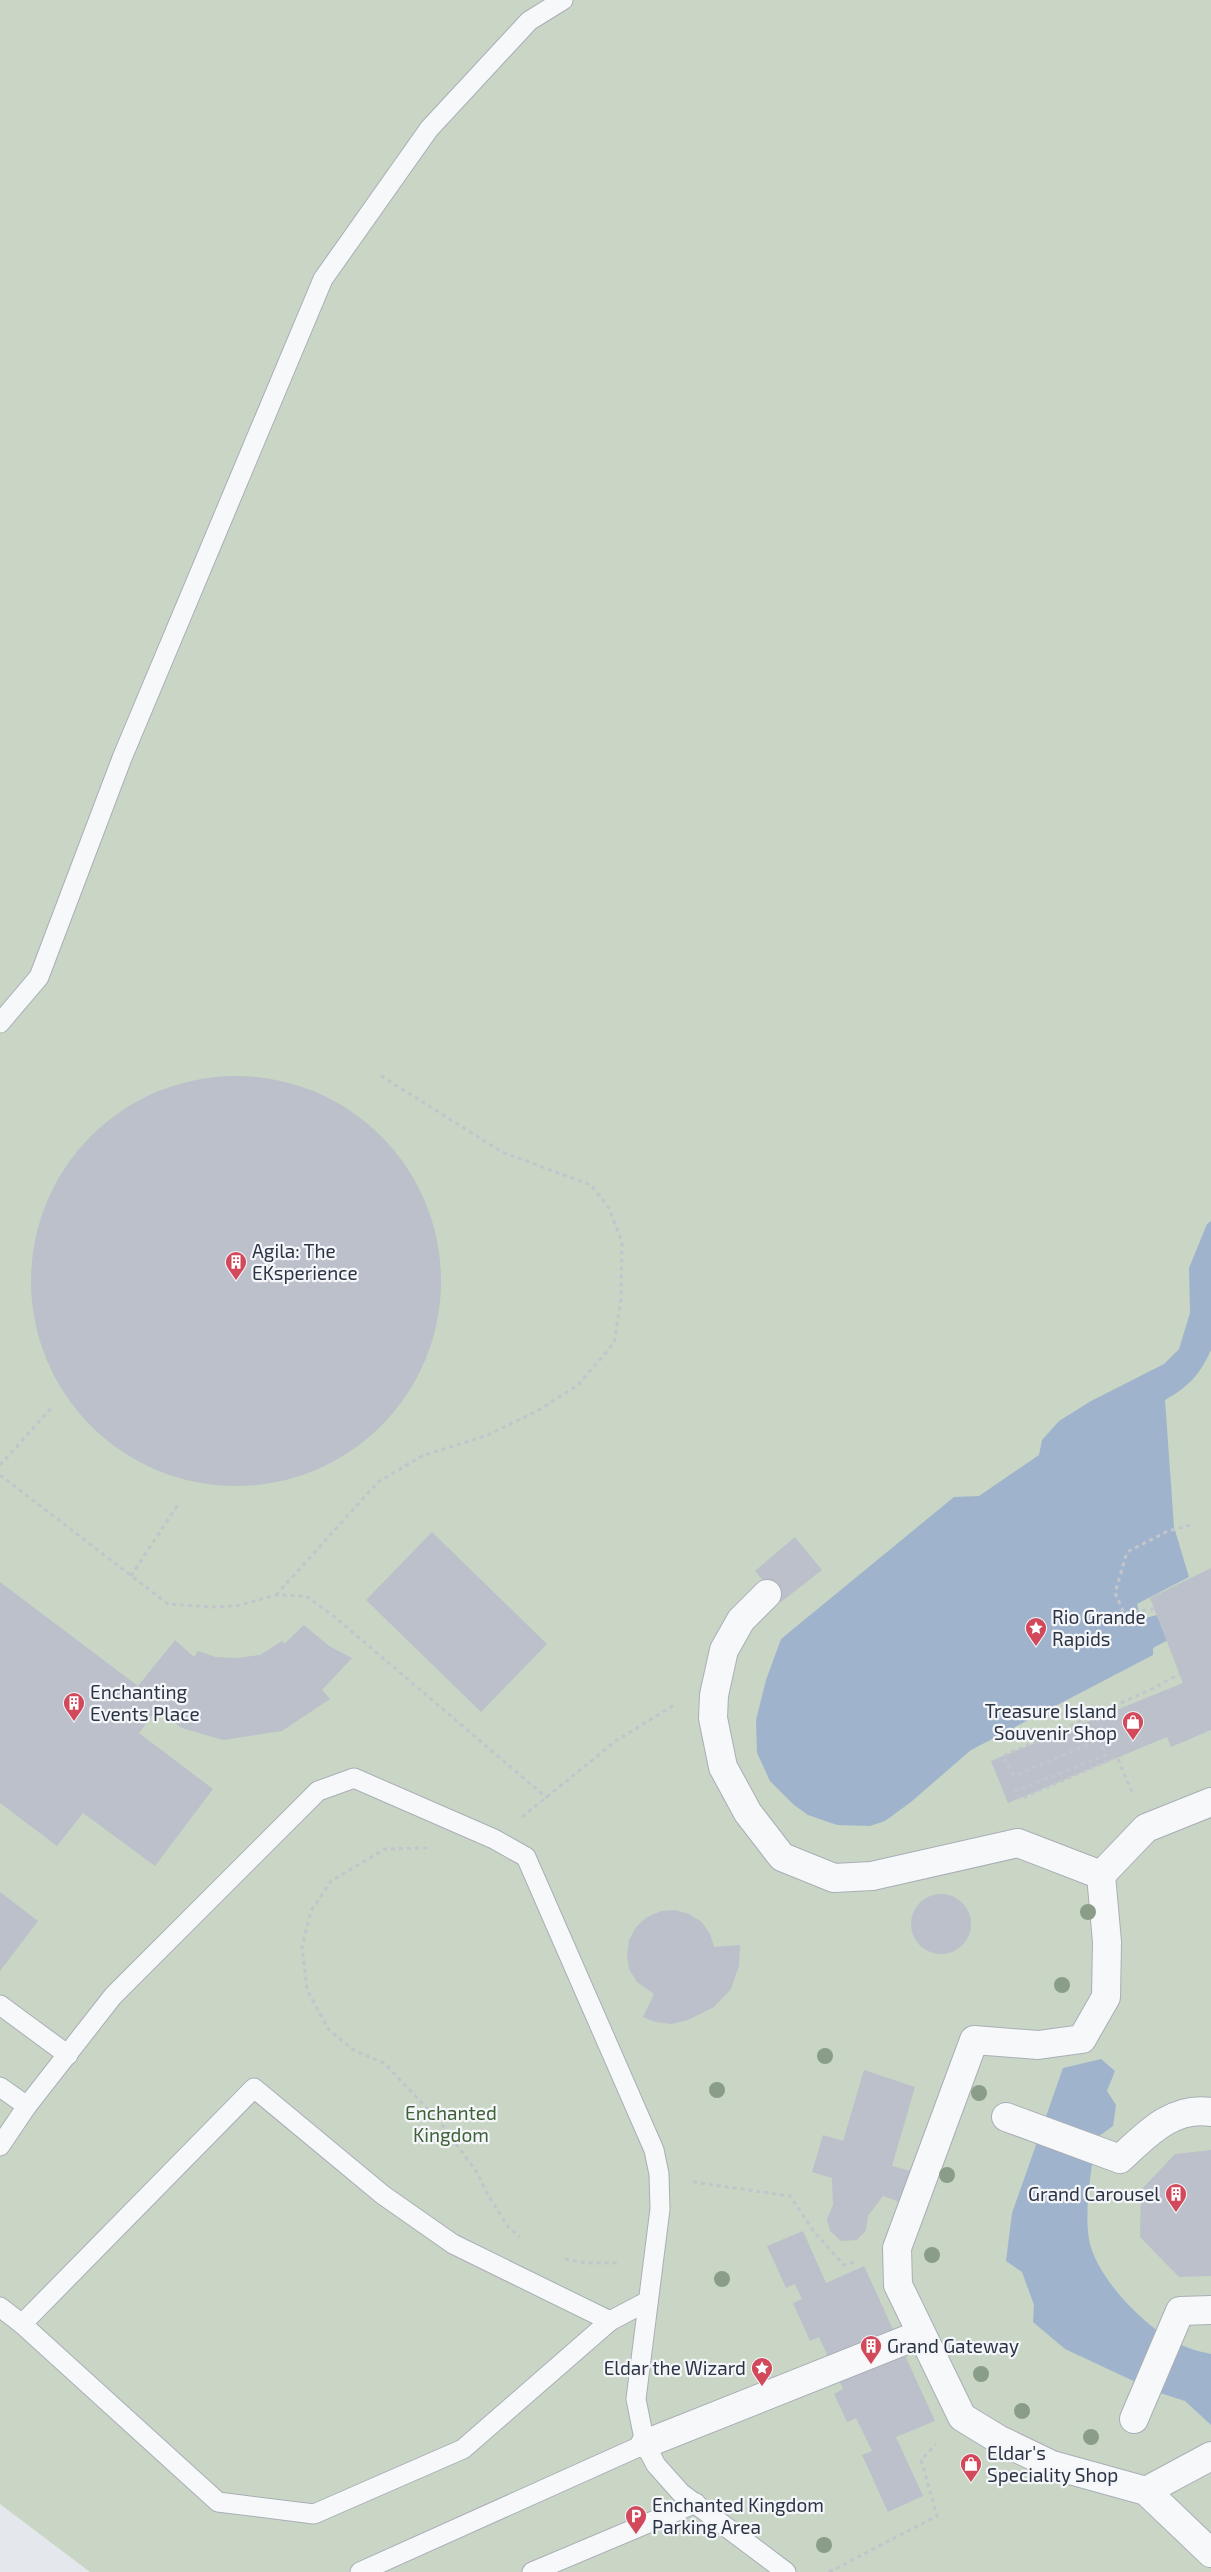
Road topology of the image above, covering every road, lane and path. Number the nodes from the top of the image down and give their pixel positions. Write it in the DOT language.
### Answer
graph roads {
  1 [pos="563,0"];
  2 [pos="0,1023"];
  3 [pos="378,1074"];
  4 [pos="54,1405"];
  5 [pos="0,1465"];
  6 [pos="0,1475"];
  7 [pos="179,1503"];
  8 [pos="1190,1525"];
  9 [pos="131,1576"];
  10 [pos="767,1594"];
  11 [pos="276,1595"];
  12 [pos="1154,1609"];
  13 [pos="1179,1674"];
  14 [pos="714,1695"];
  15 [pos="1117,1758"];
  16 [pos="546,1798"];
  17 [pos="1211,1802"];
  18 [pos="494,1839"];
  19 [pos="433,1848"];
  20 [pos="1101,1875"];
  21 [pos="0,2005"];
  22 [pos="68,2054"];
  23 [pos="0,2087"];
  24 [pos="27,2106"];
  25 [pos="1211,2112"];
  26 [pos="1006,2117"];
  27 [pos="0,2146"];
  28 [pos="659,2174"];
  29 [pos="526,2243"];
  30 [pos="897,2248"];
  31 [pos="654,2253"];
  32 [pos="562,2259"];
  33 [pos="648,2302"];
  34 [pos="0,2307"];
  35 [pos="1211,2310"];
  36 [pos="610,2321"];
  37 [pos="22,2324"];
  38 [pos="921,2334"];
  39 [pos="962,2417"];
  40 [pos="1134,2419"];
  41 [pos="645,2444"];
  42 [pos="1211,2456"];
  43 [pos="1146,2490"];
  44 [pos="696,2503"];
  45 [pos="1211,2553"];
  46 [pos="360,2572"];
  47 [pos="532,2572"];
  48 [pos="786,2572"];
  49 [pos="829,2572"];
  1 -- 2 [label="lane"];
  3 -- 11 [label="path"];
  4 -- 5 [label="path"];
  6 -- 9 [label="path"];
  7 -- 9 [label="path"];
  8 -- 12 [label="path"];
  9 -- 11 [label="path"];
  10 -- 14 [label="street"];
  11 -- 16 [label="path"];
  13 -- 15 [label="path"];
  14 -- 16 [label="path"];
  14 -- 20 [label="street"];
  16 -- 18 [label="path"];
  17 -- 20 [label="street"];
  18 -- 22 [label="lane"];
  18 -- 28 [label="lane"];
  19 -- 29 [label="path"];
  20 -- 30 [label="street"];
  21 -- 22 [label="lane"];
  22 -- 24 [label="lane"];
  23 -- 24 [label="lane"];
  24 -- 27 [label="lane"];
  25 -- 26 [label="street"];
  28 -- 30 [label="path"];
  28 -- 31 [label="lane"];
  30 -- 38 [label="street"];
  31 -- 32 [label="path"];
  31 -- 33 [label="lane"];
  33 -- 36 [label="lane"];
  33 -- 41 [label="lane"];
  34 -- 37 [label="lane"];
  35 -- 40 [label="street"];
  36 -- 37 [label="lane"];
  36 -- 37 [label="lane"];
  38 -- 39 [label="street"];
  38 -- 41 [label="street"];
  39 -- 43 [label="street"];
  39 -- 49 [label="path"];
  41 -- 44 [label="lane"];
  41 -- 46 [label="lane"];
  42 -- 43 [label="street"];
  43 -- 45 [label="street"];
  44 -- 47 [label="lane"];
  44 -- 48 [label="lane"];
}
